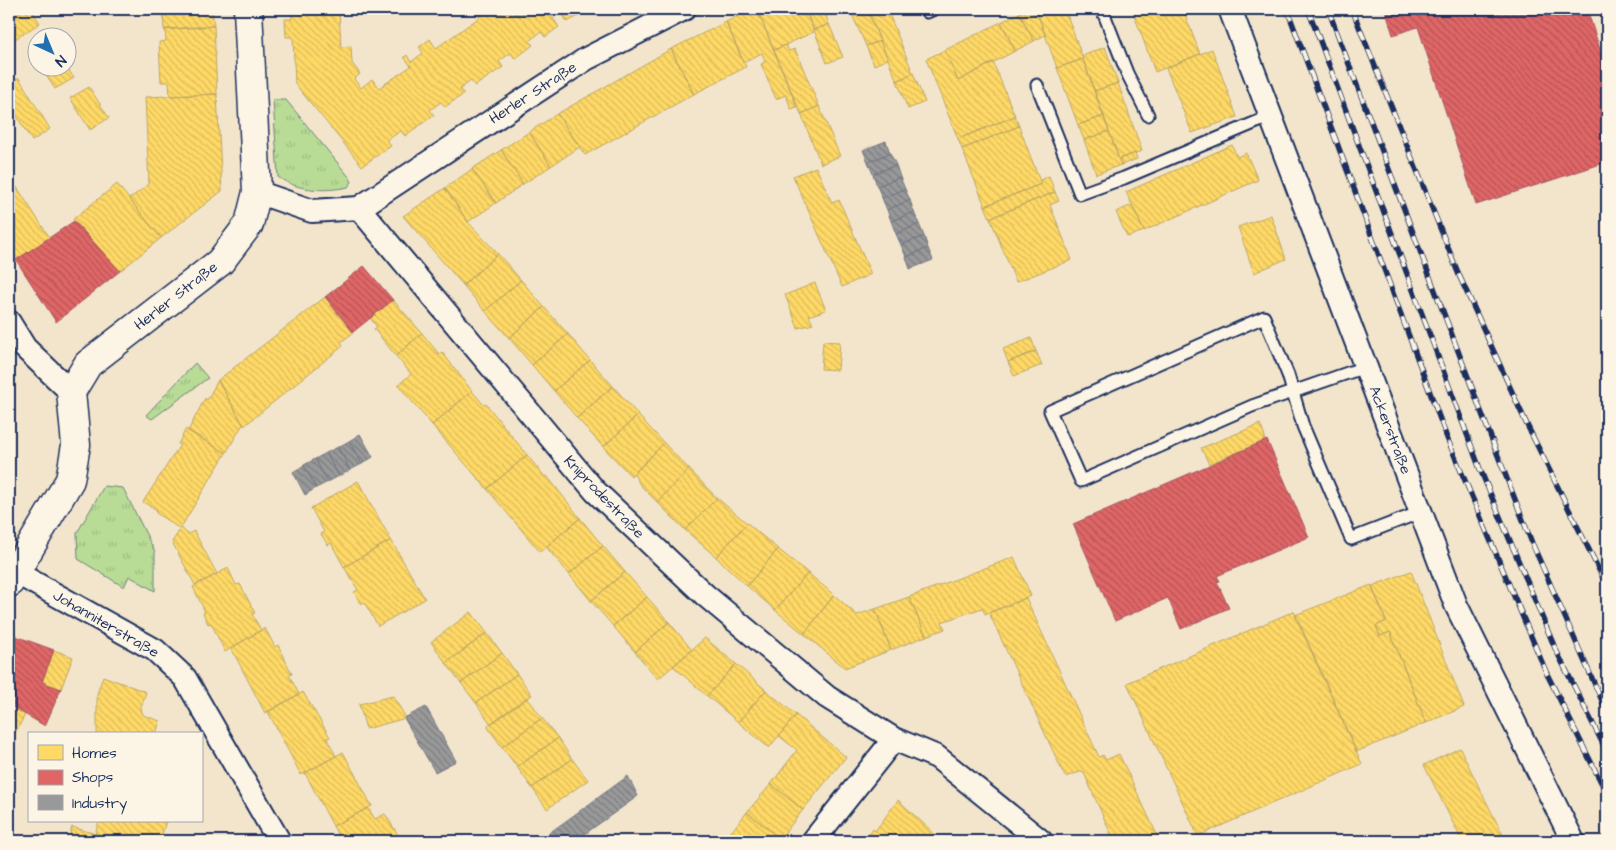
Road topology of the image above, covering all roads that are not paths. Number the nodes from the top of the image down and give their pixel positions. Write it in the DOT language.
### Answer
graph roads {
  1 [pos="248,9"];
  2 [pos="684,9"];
  3 [pos="1102,9"];
  4 [pos="1230,9"];
  5 [pos="1037,85"];
  6 [pos="1148,115"];
  7 [pos="1271,116"];
  8 [pos="257,192"];
  9 [pos="359,208"];
  10 [pos="9,322"];
  11 [pos="1365,367"];
  12 [pos="71,392"];
  13 [pos="1293,392"];
  14 [pos="1421,512"];
  15 [pos="12,577"];
  16 [pos="894,739"];
  17 [pos="270,838"];
  18 [pos="813,841"];
  19 [pos="1041,841"];
  20 [pos="1573,841"];
  1 -- 8 [label="street"];
  2 -- 9 [label="street, Herler Straße"];
  3 -- 6 [label="lane"];
  4 -- 7 [label="street, Ackerstraße"];
  5 -- 7 [label="lane"];
  7 -- 11 [label="street, Ackerstraße"];
  8 -- 9 [label="street, Herler Straße"];
  8 -- 12 [label="street, Herler Straße"];
  9 -- 16 [label="street, Kniprodestraße"];
  10 -- 12 [label="street"];
  11 -- 13 [label="lane"];
  11 -- 14 [label="street, Ackerstraße"];
  12 -- 15 [label="street"];
  13 -- 13 [label="lane"];
  13 -- 14 [label="lane"];
  14 -- 20 [label="street, Ackerstraße"];
  15 -- 17 [label="street, Johanniterstraße"];
  16 -- 18 [label="street"];
  16 -- 19 [label="street, Kniprodestraße"];
}
